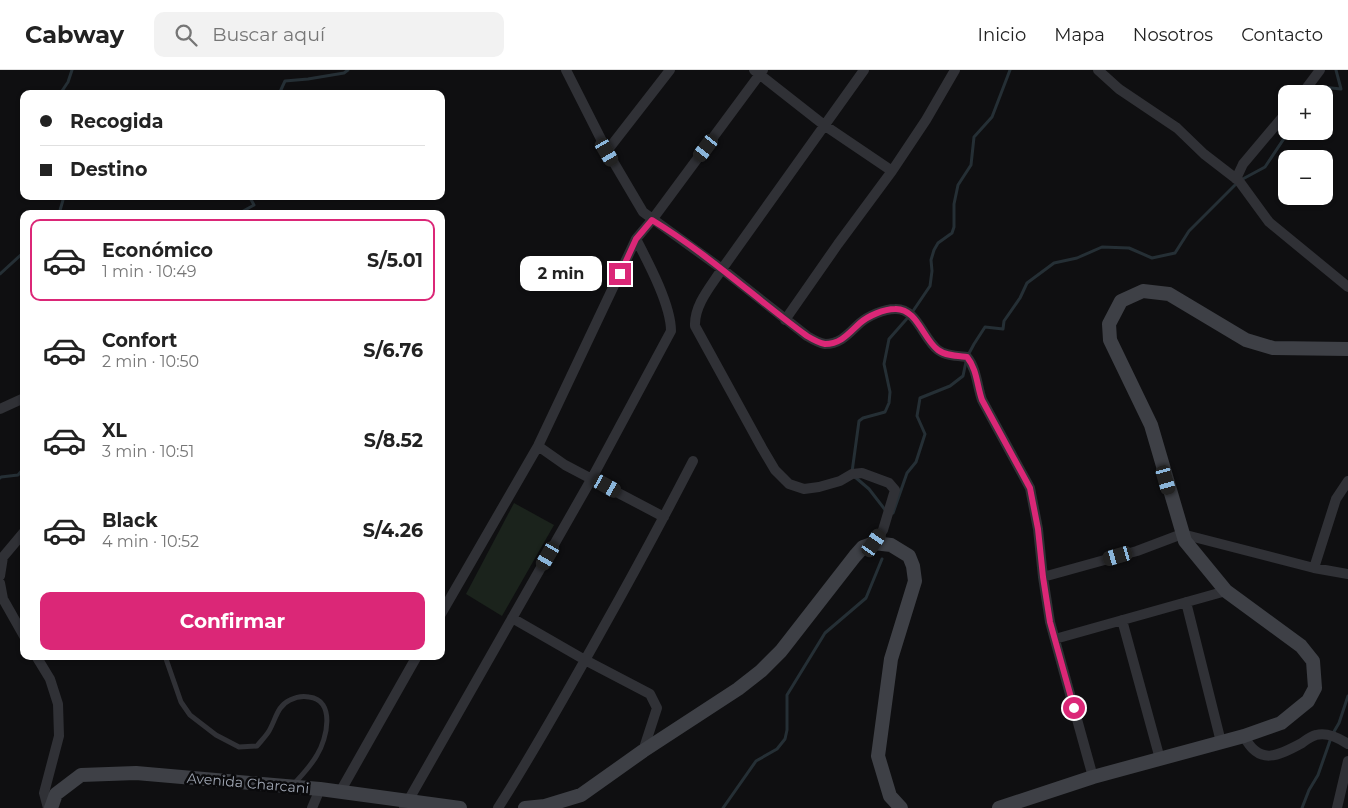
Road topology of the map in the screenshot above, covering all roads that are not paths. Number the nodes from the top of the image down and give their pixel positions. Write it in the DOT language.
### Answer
graph roads {
  1 [pos="566,70"];
  2 [pos="670,70"];
  3 [pos="864,70"];
  4 [pos="955,70"];
  5 [pos="1098,70"];
  6 [pos="1320,70"];
  7 [pos="759,72"];
  8 [pos="1309,85"];
  9 [pos="1278,122"];
  10 [pos="824,125"];
  11 [pos="607,152"];
  12 [pos="892,171"];
  13 [pos="1236,179"];
  14 [pos="652,220"];
  15 [pos="636,239"];
  16 [pos="722,269"];
  17 [pos="1348,287"];
  18 [pos="785,320"];
  19 [pos="1348,349"];
  20 [pos="20,400"];
  21 [pos="0,409"];
  22 [pos="538,446"];
  23 [pos="693,461"];
  24 [pos="592,478"];
  25 [pos="1348,481"];
  26 [pos="664,517"];
  27 [pos="1182,534"];
  28 [pos="20,537"];
  29 [pos="880,544"];
  30 [pos="1314,568"];
  31 [pos="1348,574"];
  32 [pos="0,576"];
  33 [pos="1043,577"];
  34 [pos="0,583"];
  35 [pos="1226,591"];
  36 [pos="1186,602"];
  37 [pos="445,607"];
  38 [pos="512,618"];
  39 [pos="1122,620"];
  40 [pos="20,629"];
  41 [pos="1055,640"];
  42 [pos="38,660"];
  43 [pos="166,660"];
  44 [pos="415,660"];
  45 [pos="585,660"];
  46 [pos="1244,736"];
  47 [pos="1221,742"];
  48 [pos="1348,744"];
  49 [pos="644,751"];
  50 [pos="1160,759"];
  51 [pos="1348,761"];
  52 [pos="1093,777"];
  53 [pos="291,788"];
  54 [pos="320,789"];
  55 [pos="340,792"];
  56 [pos="581,795"];
  57 [pos="406,804"];
  58 [pos="50,808"];
  59 [pos="312,808"];
  60 [pos="460,808"];
  61 [pos="498,808"];
  62 [pos="525,808"];
  63 [pos="574,808"];
  64 [pos="901,808"];
  65 [pos="999,808"];
  66 [pos="1337,808"];
  1 -- 11 [label="street"];
  2 -- 11 [label="street"];
  3 -- 10 [label="street"];
  4 -- 12 [label="street"];
  5 -- 13 [label="street"];
  6 -- 8 [label="street"];
  7 -- 10 [label="street"];
  7 -- 14 [label="street"];
  9 -- 13 [label="street"];
  10 -- 12 [label="street"];
  10 -- 16 [label="street"];
  11 -- 14 [label="street"];
  12 -- 18 [label="street"];
  13 -- 17 [label="street"];
  14 -- 15 [label="street"];
  14 -- 16 [label="street"];
  15 -- 22 [label="street"];
  15 -- 24 [label="street"];
  16 -- 18 [label="street"];
  16 -- 29 [label="street"];
  18 -- 33 [label="street"];
  19 -- 27 [label="main road"];
  20 -- 21 [label="street"];
  22 -- 24 [label="street"];
  22 -- 37 [label="street"];
  23 -- 26 [label="street"];
  24 -- 26 [label="street"];
  24 -- 38 [label="street"];
  25 -- 30 [label="street"];
  26 -- 45 [label="street"];
  27 -- 30 [label="street"];
  27 -- 33 [label="street"];
  27 -- 35 [label="main road"];
  28 -- 32 [label="street"];
  29 -- 49 [label="main road"];
  29 -- 64 [label="main road"];
  30 -- 31 [label="street"];
  33 -- 41 [label="street"];
  34 -- 40 [label="street"];
  35 -- 36 [label="street"];
  35 -- 46 [label="main road"];
  36 -- 39 [label="street"];
  36 -- 47 [label="street"];
  38 -- 45 [label="street"];
  38 -- 57 [label="street"];
  39 -- 41 [label="street"];
  39 -- 50 [label="street"];
  41 -- 52 [label="street"];
  42 -- 58 [label="street"];
  43 -- 53 [label="lane"];
  44 -- 55 [label="street"];
  45 -- 49 [label="street"];
  45 -- 61 [label="street"];
  46 -- 47 [label="main road"];
  46 -- 48 [label="street"];
  47 -- 50 [label="main road"];
  49 -- 56 [label="main road"];
  50 -- 52 [label="main road"];
  51 -- 66 [label="street"];
  52 -- 65 [label="main road"];
  53 -- 54 [label="main road, Avenida Charcani"];
  53 -- 58 [label="main road, Avenida Charcani"];
  54 -- 55 [label="main road, Avenida Charcani"];
  54 -- 59 [label="street"];
  55 -- 57 [label="main road, Avenida Charcani"];
  56 -- 62 [label="main road"];
  56 -- 63 [label="street"];
  57 -- 60 [label="main road, Avenida Charcani"];
}
